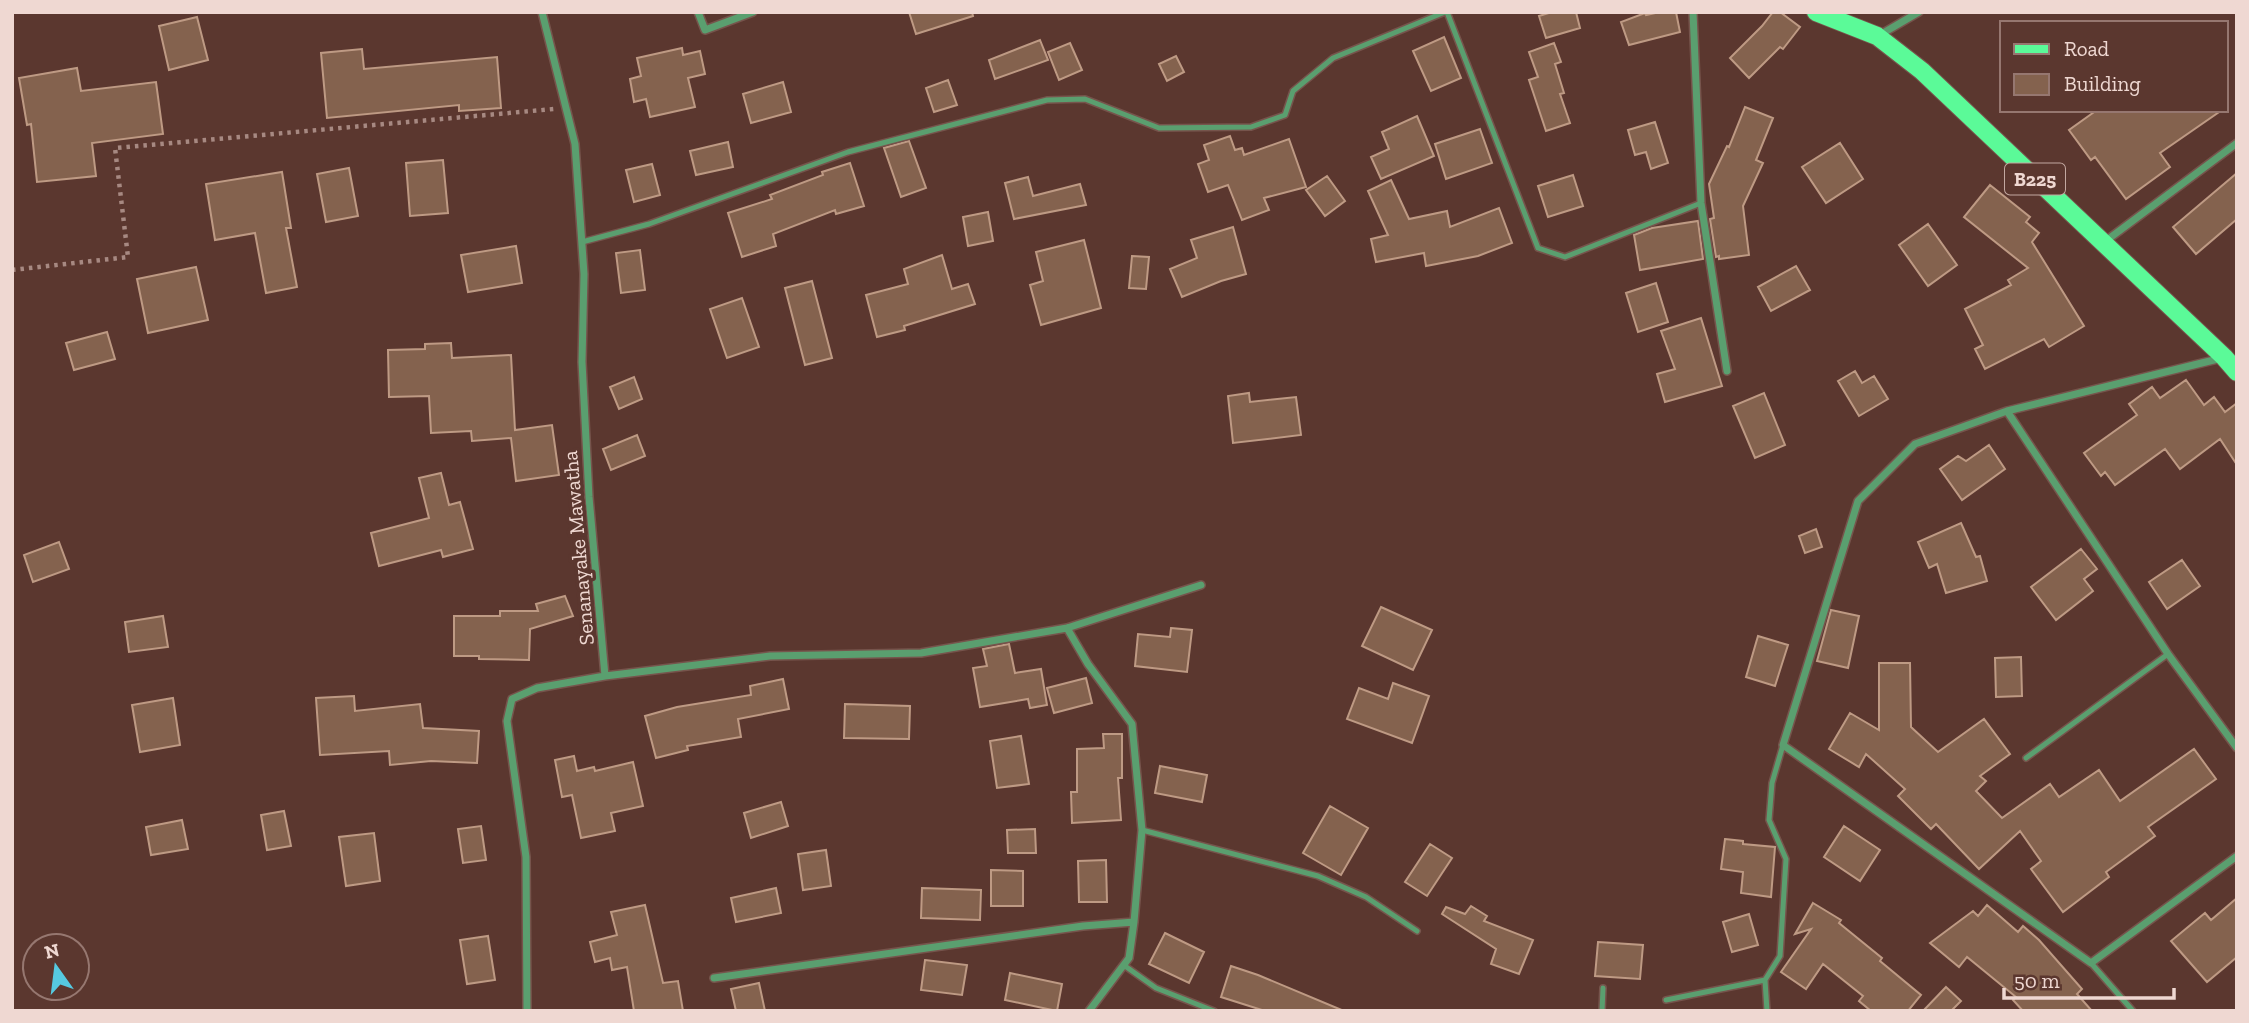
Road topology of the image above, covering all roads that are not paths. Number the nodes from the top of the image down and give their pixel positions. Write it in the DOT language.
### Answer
graph roads {
  1 [pos="542,12"];
  2 [pos="698,12"];
  3 [pos="753,12"];
  4 [pos="1446,12"];
  5 [pos="1693,12"];
  6 [pos="1816,12"];
  7 [pos="1919,12"];
  8 [pos="1877,36"];
  9 [pos="2237,143"];
  10 [pos="1701,203"];
  11 [pos="582,242"];
  12 [pos="2102,243"];
  13 [pos="2224,357"];
  14 [pos="1727,371"];
  15 [pos="2237,372"];
  16 [pos="2007,411"];
  17 [pos="1201,585"];
  18 [pos="1067,628"];
  19 [pos="2168,654"];
  20 [pos="605,676"];
  21 [pos="1783,745"];
  22 [pos="2237,748"];
  23 [pos="2026,758"];
  24 [pos="1142,830"];
  25 [pos="2237,856"];
  26 [pos="1134,922"];
  27 [pos="1417,931"];
  28 [pos="2091,964"];
  29 [pos="1125,966"];
  30 [pos="714,978"];
  31 [pos="1765,980"];
  32 [pos="1603,988"];
  33 [pos="1666,1000"];
  34 [pos="527,1011"];
  35 [pos="1089,1011"];
  36 [pos="1214,1011"];
  37 [pos="1602,1011"];
  38 [pos="1768,1011"];
  39 [pos="2133,1011"];
  1 -- 11 [label="street, Senanayake Mawatha"];
  2 -- 3 [label="street"];
  4 -- 10 [label="lane"];
  4 -- 11 [label="lane"];
  5 -- 10 [label="street"];
  6 -- 8 [label="main road, B225"];
  7 -- 8 [label="street"];
  8 -- 12 [label="main road, B225"];
  9 -- 12 [label="street"];
  10 -- 14 [label="street"];
  11 -- 20 [label="street, Senanayake Mawatha"];
  12 -- 13 [label="main road, B225"];
  13 -- 15 [label="main road, B225"];
  13 -- 16 [label="street"];
  16 -- 19 [label="street"];
  16 -- 21 [label="street"];
  17 -- 18 [label="street"];
  18 -- 20 [label="street"];
  18 -- 24 [label="street"];
  19 -- 22 [label="street"];
  19 -- 23 [label="lane"];
  20 -- 34 [label="street"];
  21 -- 28 [label="street"];
  21 -- 31 [label="lane"];
  24 -- 26 [label="street"];
  24 -- 27 [label="lane"];
  25 -- 28 [label="street"];
  26 -- 29 [label="street"];
  26 -- 30 [label="street"];
  28 -- 39 [label="lane"];
  29 -- 35 [label="street"];
  29 -- 36 [label="lane"];
  31 -- 33 [label="lane"];
  31 -- 38 [label="lane"];
  32 -- 37 [label="lane"];
}
